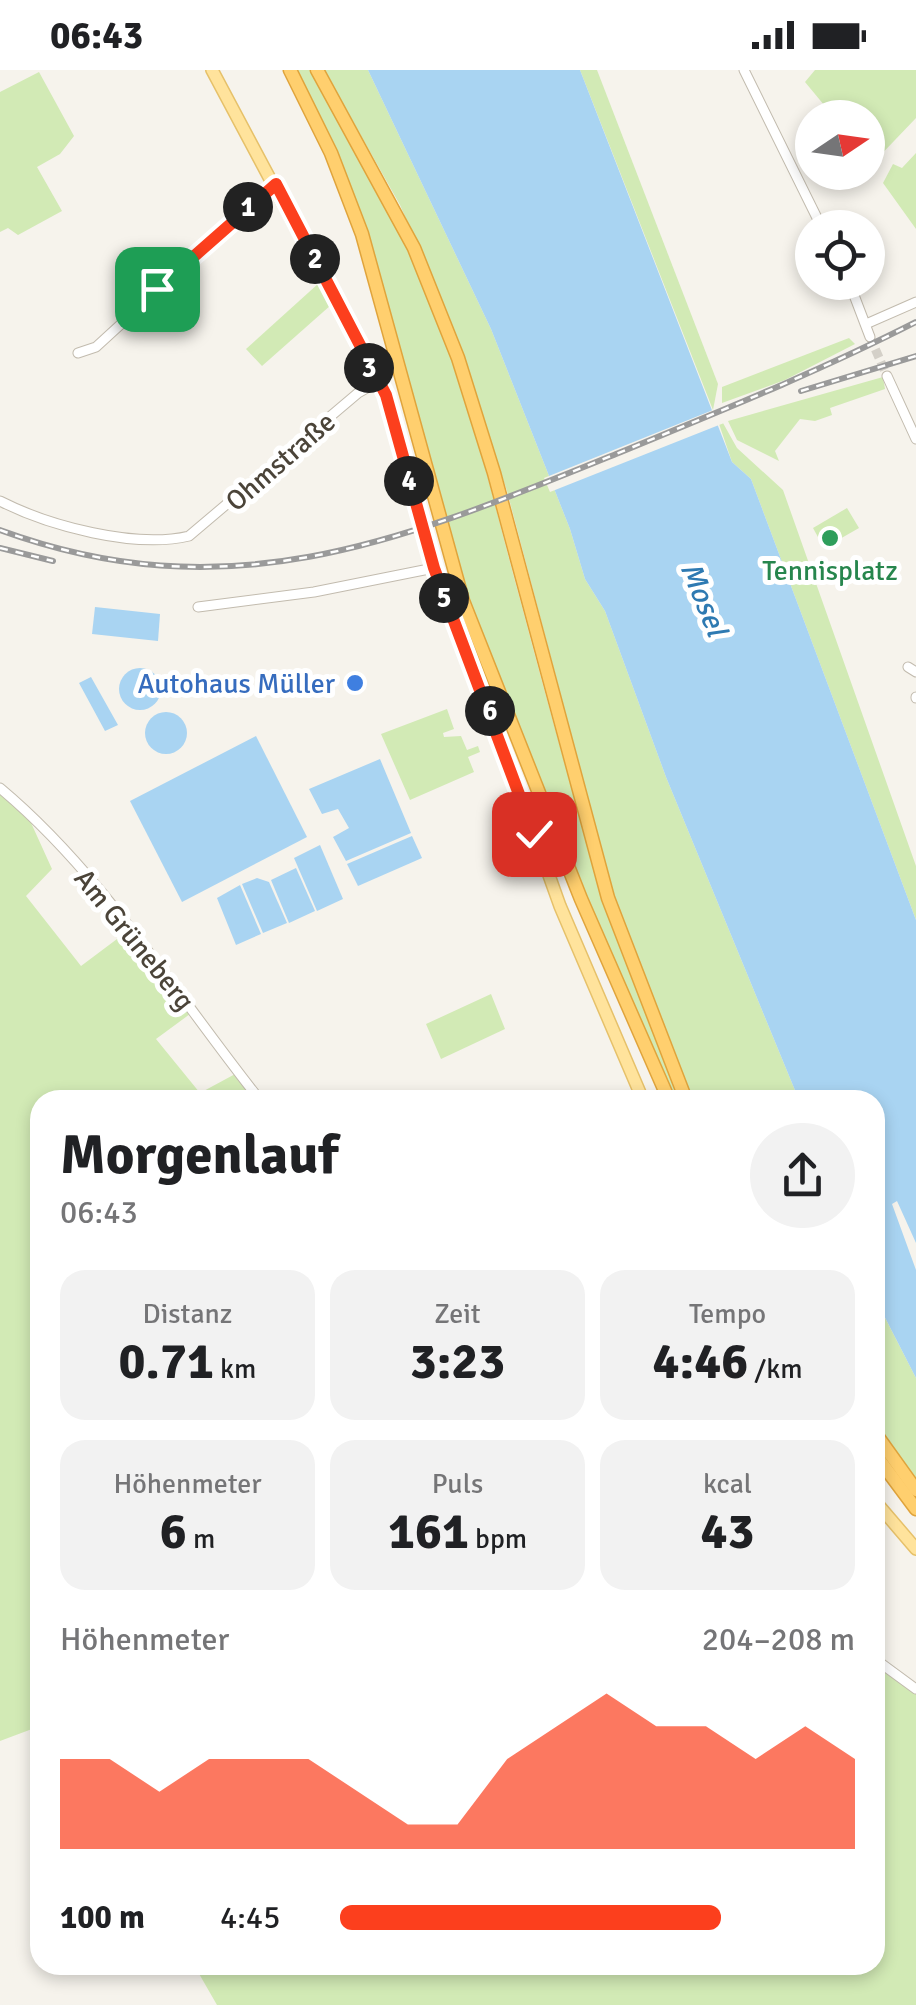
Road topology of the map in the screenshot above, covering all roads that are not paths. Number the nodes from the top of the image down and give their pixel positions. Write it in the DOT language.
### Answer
graph roads {
  1 [pos="212,70"];
  2 [pos="290,70"];
  3 [pos="317,70"];
  4 [pos="744,70"];
  5 [pos="276,184"];
  6 [pos="813,210"];
  7 [pos="856,300"];
  8 [pos="916,302"];
  9 [pos="866,324"];
  10 [pos="870,338"];
  11 [pos="78,353"];
  12 [pos="887,376"];
  13 [pos="379,380"];
  14 [pos="916,439"];
  15 [pos="0,501"];
  16 [pos="434,568"];
  17 [pos="198,607"];
  18 [pos="0,788"];
  19 [pos="252,1090"];
  20 [pos="639,1090"];
  21 [pos="665,1090"];
  22 [pos="682,1090"];
  23 [pos="885,1447"];
  24 [pos="885,1467"];
  25 [pos="916,1490"];
  26 [pos="916,1509"];
  27 [pos="885,1513"];
  28 [pos="916,1549"];
  29 [pos="885,1667"];
  30 [pos="916,1689"];
  1 -- 5 [label="main road"];
  2 -- 21 [label="highway"];
  3 -- 22 [label="highway"];
  4 -- 6 [label="street"];
  5 -- 11 [label="street"];
  5 -- 13 [label="main road"];
  7 -- 9 [label="street"];
  8 -- 9 [label="street"];
  9 -- 10 [label="street"];
  12 -- 14 [label="street"];
  13 -- 15 [label="street, Ohmstraße"];
  13 -- 16 [label="main road"];
  16 -- 17 [label="street"];
  16 -- 20 [label="main road"];
  18 -- 19 [label="street, Am Grüneberg"];
  23 -- 25 [label="highway"];
  24 -- 26 [label="highway"];
  27 -- 28 [label="main road"];
  29 -- 30 [label="street"];
}
